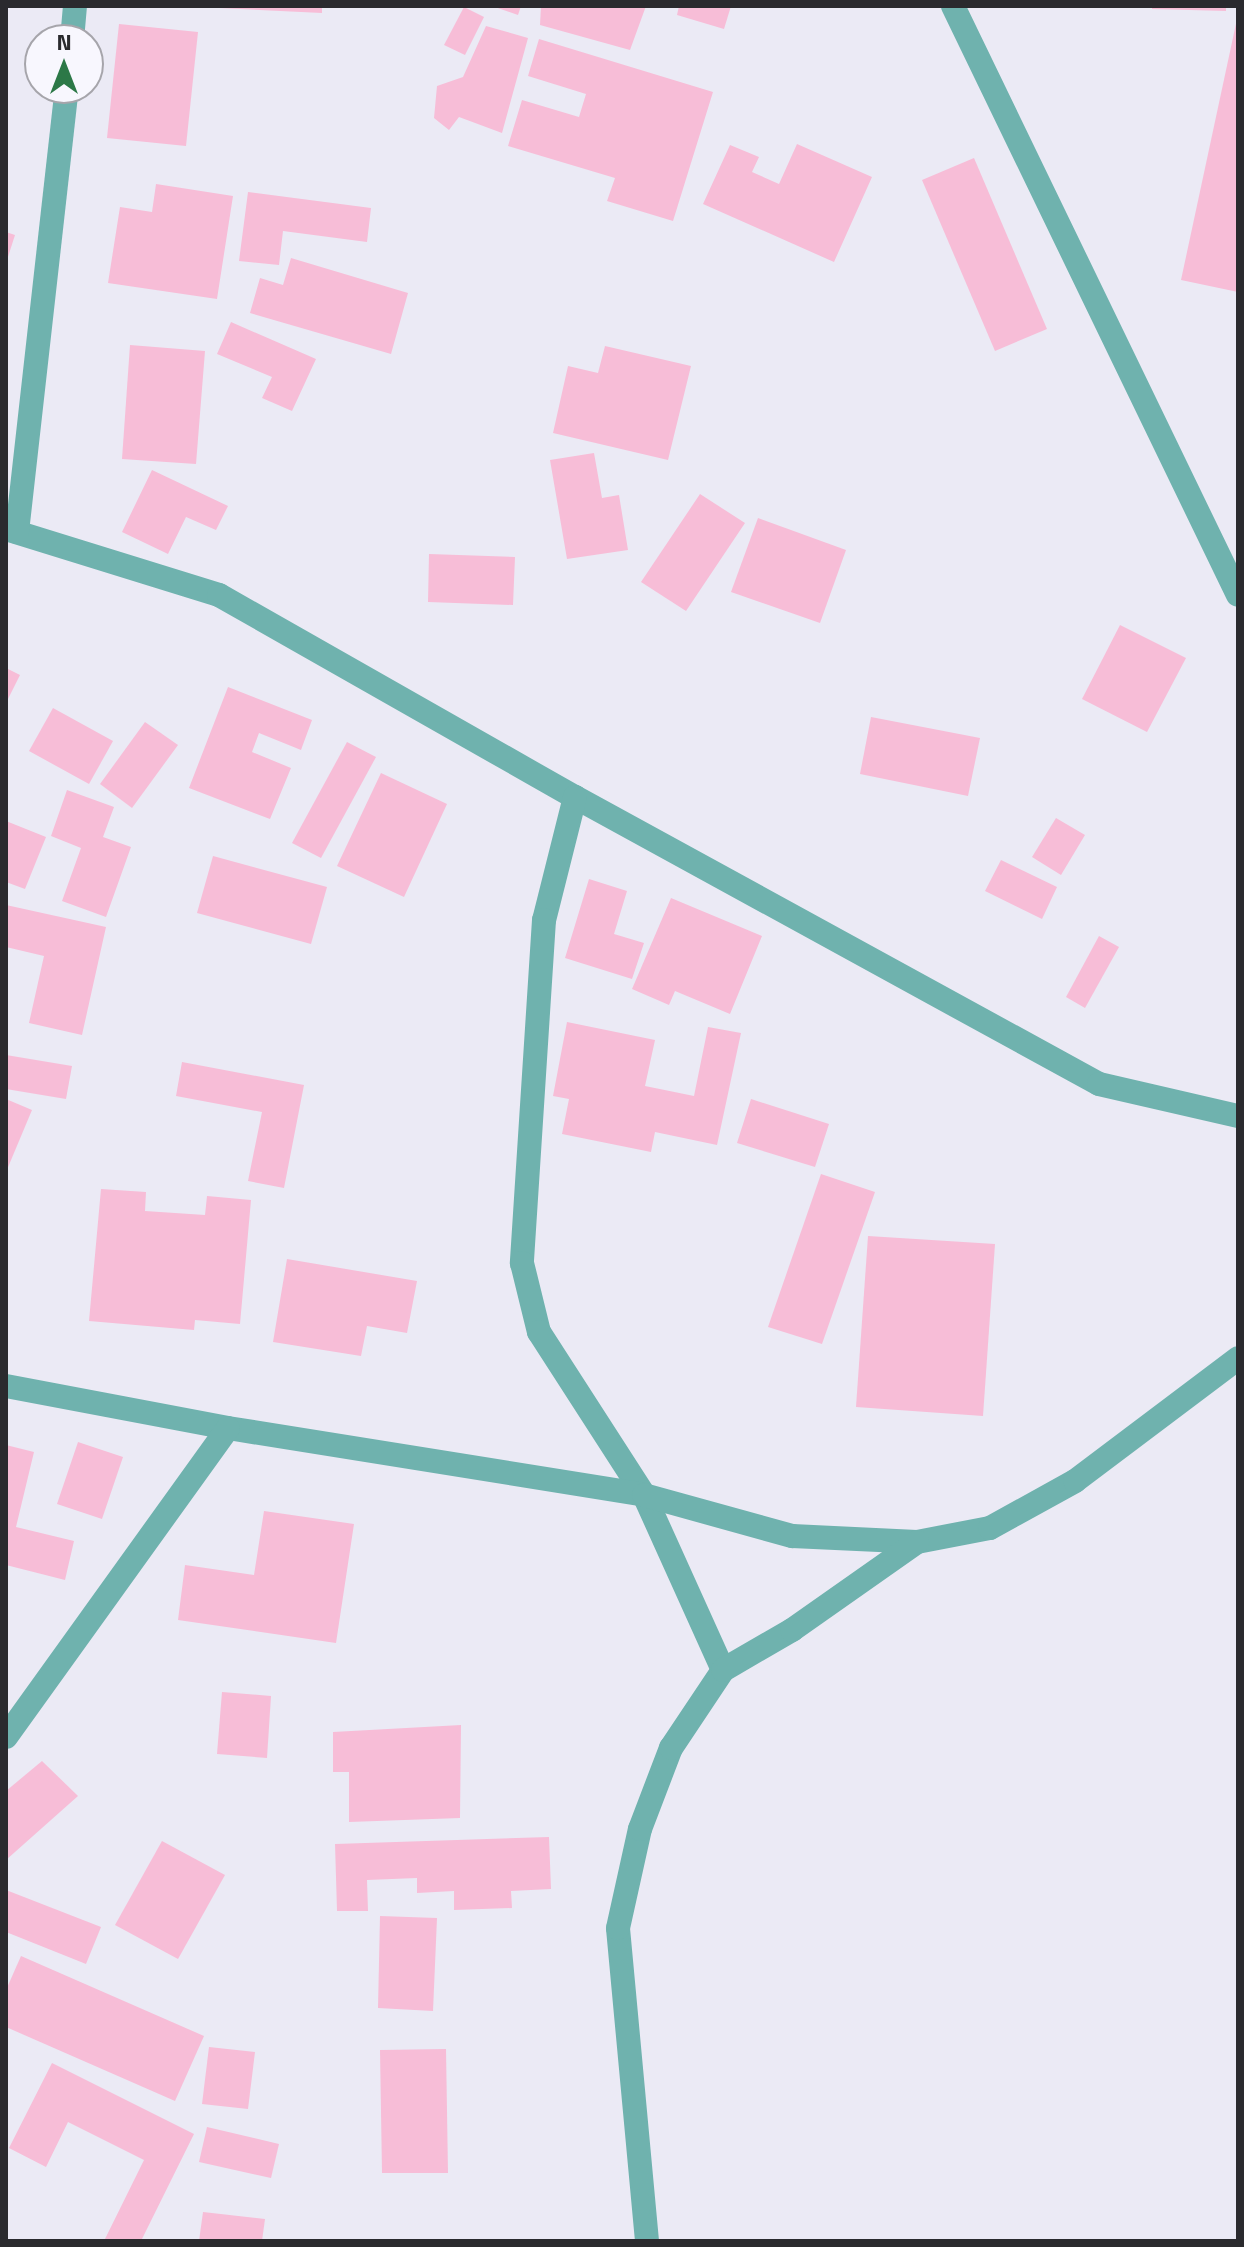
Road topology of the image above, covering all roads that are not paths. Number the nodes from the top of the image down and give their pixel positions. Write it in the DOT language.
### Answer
graph roads {
  1 [pos="953,6"];
  2 [pos="65,104"];
  3 [pos="12,530"];
  4 [pos="1238,595"];
  5 [pos="575,797"];
  6 [pos="1238,1116"];
  7 [pos="1238,1358"];
  8 [pos="6,1386"];
  9 [pos="228,1428"];
  10 [pos="644,1495"];
  11 [pos="917,1542"];
  12 [pos="723,1670"];
  13 [pos="6,1737"];
  14 [pos="647,2241"];
  1 -- 4 [label="street"];
  2 -- 3 [label="street"];
  3 -- 5 [label="street"];
  5 -- 6 [label="street"];
  5 -- 10 [label="street"];
  7 -- 11 [label="street"];
  8 -- 9 [label="street"];
  9 -- 10 [label="street"];
  9 -- 13 [label="street"];
  10 -- 11 [label="street"];
  10 -- 12 [label="street"];
  11 -- 12 [label="street"];
  12 -- 14 [label="street"];
}
